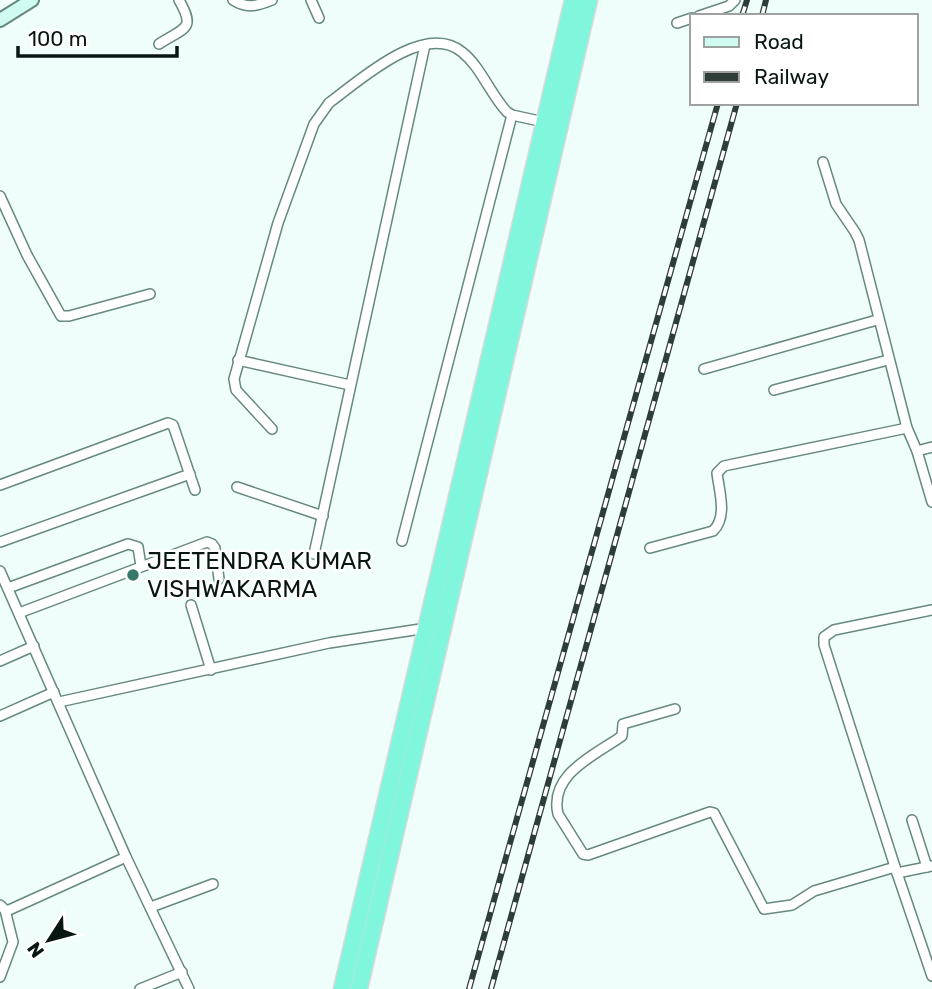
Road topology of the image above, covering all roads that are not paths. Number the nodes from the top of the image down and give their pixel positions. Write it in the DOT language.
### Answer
graph roads {
  1 [pos="32,0"];
  2 [pos="178,0"];
  3 [pos="233,0"];
  4 [pos="272,0"];
  5 [pos="311,0"];
  6 [pos="573,0"];
  7 [pos="589,0"];
  8 [pos="736,0"];
  9 [pos="705,14"];
  10 [pos="319,18"];
  11 [pos="690,19"];
  12 [pos="0,20"];
  13 [pos="677,23"];
  14 [pos="159,44"];
  15 [pos="425,45"];
  16 [pos="512,116"];
  17 [pos="544,122"];
  18 [pos="823,162"];
  19 [pos="0,196"];
  20 [pos="150,294"];
  21 [pos="877,320"];
  22 [pos="238,360"];
  23 [pos="888,360"];
  24 [pos="704,369"];
  25 [pos="350,385"];
  26 [pos="774,390"];
  27 [pos="907,428"];
  28 [pos="272,429"];
  29 [pos="932,447"];
  30 [pos="917,452"];
  31 [pos="190,474"];
  32 [pos="0,485"];
  33 [pos="237,487"];
  34 [pos="195,490"];
  35 [pos="932,502"];
  36 [pos="323,516"];
  37 [pos="402,541"];
  38 [pos="0,542"];
  39 [pos="650,548"];
  40 [pos="314,554"];
  41 [pos="141,566"];
  42 [pos="0,571"];
  43 [pos="219,579"];
  44 [pos="8,588"];
  45 [pos="191,605"];
  46 [pos="932,610"];
  47 [pos="19,613"];
  48 [pos="427,628"];
  49 [pos="34,646"];
  50 [pos="0,661"];
  51 [pos="211,670"];
  52 [pos="54,691"];
  53 [pos="59,702"];
  54 [pos="675,709"];
  55 [pos="0,716"];
  56 [pos="912,820"];
  57 [pos="126,857"];
  58 [pos="930,867"];
  59 [pos="896,870"];
  60 [pos="213,884"];
  61 [pos="3,908"];
  62 [pos="151,908"];
  63 [pos="182,972"];
  64 [pos="0,976"];
  65 [pos="932,976"];
  66 [pos="141,989"];
  67 [pos="189,989"];
  68 [pos="342,989"];
  69 [pos="359,989"];
  1 -- 12 [label="main road"];
  2 -- 14 [label="street"];
  3 -- 4 [label="street"];
  5 -- 10 [label="street"];
  6 -- 17 [label="highway"];
  7 -- 69 [label="highway"];
  8 -- 9 [label="street"];
  11 -- 13 [label="street"];
  15 -- 16 [label="street"];
  15 -- 22 [label="street"];
  15 -- 25 [label="street"];
  16 -- 17 [label="street"];
  16 -- 37 [label="street"];
  17 -- 48 [label="highway"];
  18 -- 21 [label="street"];
  19 -- 20 [label="street"];
  21 -- 23 [label="street"];
  21 -- 24 [label="street"];
  22 -- 25 [label="street"];
  22 -- 28 [label="street"];
  23 -- 26 [label="street"];
  23 -- 27 [label="street"];
  25 -- 36 [label="street"];
  27 -- 30 [label="street"];
  27 -- 39 [label="street"];
  29 -- 30 [label="street"];
  30 -- 35 [label="street"];
  31 -- 32 [label="street"];
  31 -- 34 [label="street"];
  31 -- 38 [label="street"];
  33 -- 36 [label="street"];
  36 -- 40 [label="street"];
  41 -- 43 [label="street"];
  41 -- 44 [label="street"];
  41 -- 47 [label="street"];
  42 -- 44 [label="street"];
  44 -- 47 [label="street"];
  45 -- 51 [label="street"];
  46 -- 59 [label="street"];
  47 -- 49 [label="street"];
  48 -- 51 [label="street"];
  48 -- 68 [label="highway"];
  49 -- 50 [label="street"];
  49 -- 52 [label="street"];
  51 -- 53 [label="street"];
  52 -- 53 [label="street"];
  52 -- 55 [label="street"];
  53 -- 57 [label="street"];
  54 -- 59 [label="street"];
  56 -- 58 [label="street"];
  57 -- 61 [label="street"];
  57 -- 62 [label="street"];
  58 -- 59 [label="street"];
  59 -- 65 [label="street"];
  60 -- 62 [label="street"];
  61 -- 64 [label="street"];
  62 -- 63 [label="street"];
  63 -- 66 [label="street"];
  63 -- 67 [label="street"];
}
